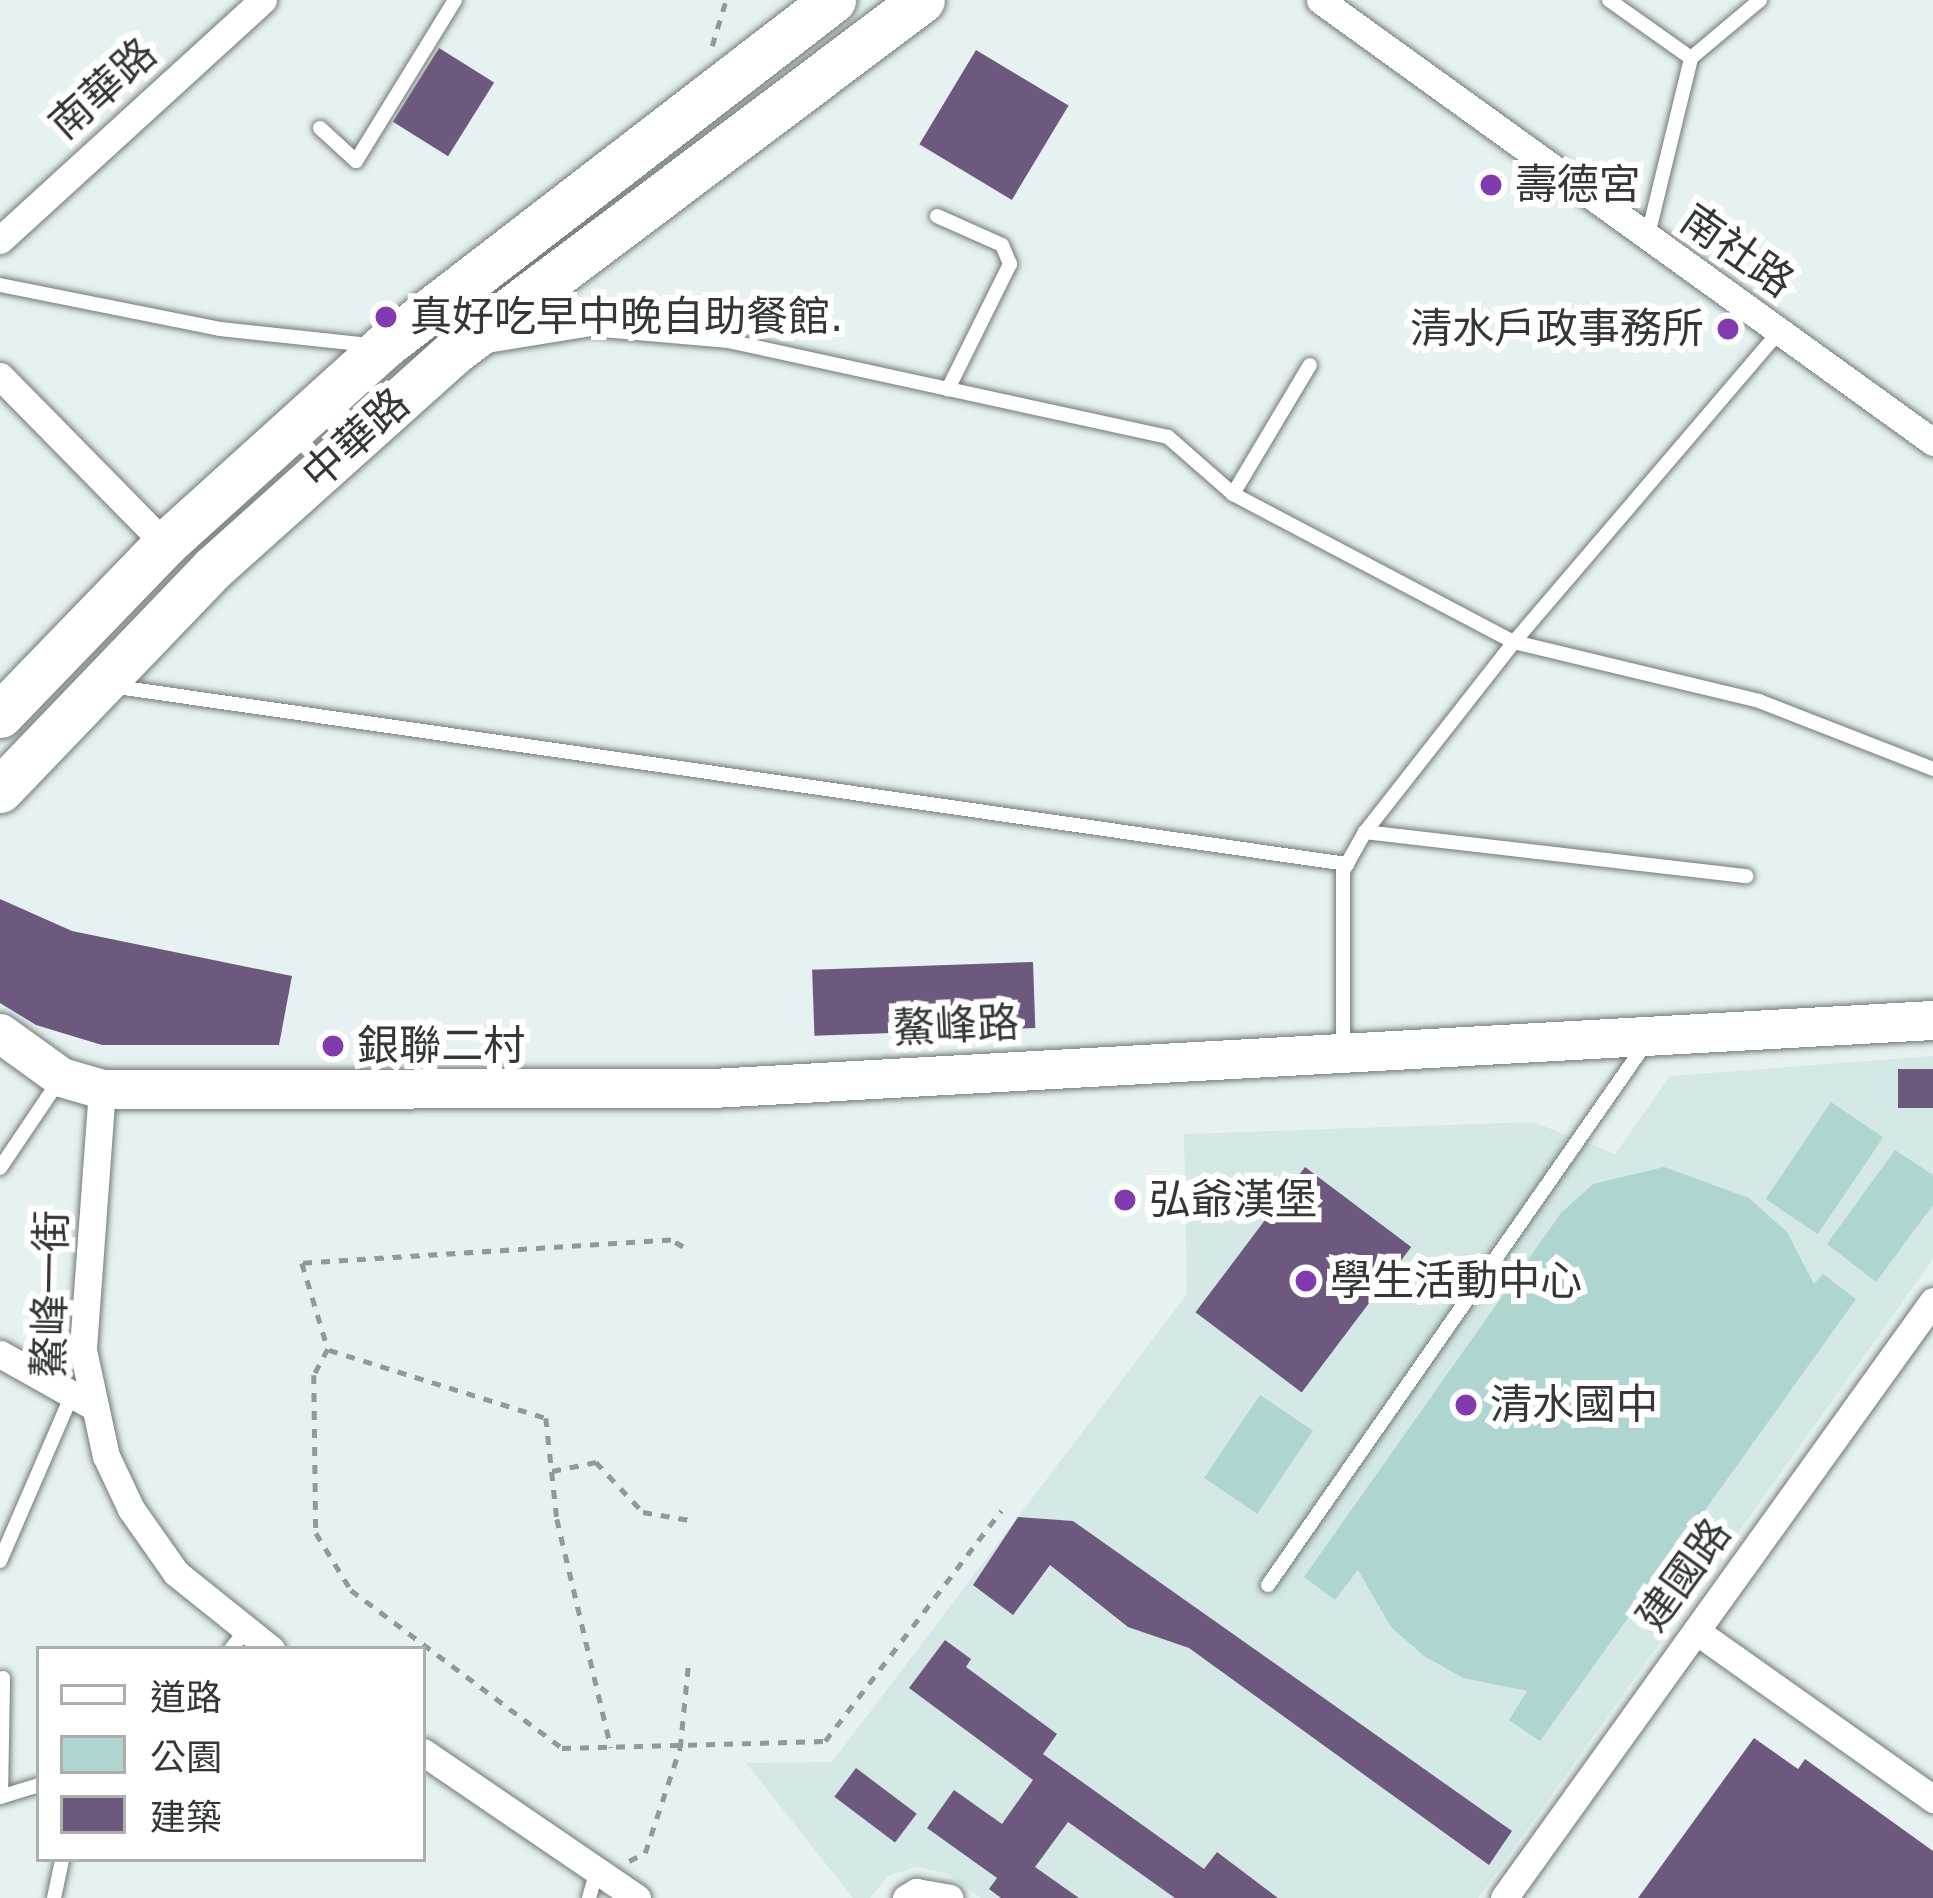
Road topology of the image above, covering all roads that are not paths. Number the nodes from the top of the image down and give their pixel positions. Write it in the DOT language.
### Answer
graph roads {
  1 [pos="455,0"];
  2 [pos="832,0"];
  3 [pos="922,0"];
  4 [pos="1320,0"];
  5 [pos="1609,0"];
  6 [pos="1760,0"];
  7 [pos="254,2"];
  8 [pos="1691,58"];
  9 [pos="320,128"];
  10 [pos="937,216"];
  11 [pos="1647,239"];
  12 [pos="0,240"];
  13 [pos="0,285"];
  14 [pos="1779,332"];
  15 [pos="396,347"];
  16 [pos="443,350"];
  17 [pos="1310,365"];
  18 [pos="0,376"];
  19 [pos="947,389"];
  20 [pos="1933,442"];
  21 [pos="1233,494"];
  22 [pos="165,544"];
  23 [pos="1514,642"];
  24 [pos="97,684"];
  25 [pos="0,715"];
  26 [pos="1933,769"];
  27 [pos="0,790"];
  28 [pos="1365,832"];
  29 [pos="1347,864"];
  30 [pos="1746,876"];
  31 [pos="1933,1020"];
  32 [pos="0,1034"];
  33 [pos="1650,1036"];
  34 [pos="1342,1050"];
  35 [pos="61,1077"];
  36 [pos="102,1089"];
  37 [pos="0,1168"];
  38 [pos="1933,1301"];
  39 [pos="0,1354"];
  40 [pos="82,1400"];
  41 [pos="0,1561"];
  42 [pos="1268,1586"];
  43 [pos="1696,1630"];
  44 [pos="238,1640"];
  45 [pos="3,1678"];
  46 [pos="426,1754"];
  47 [pos="36,1786"];
  48 [pos="1,1797"];
  49 [pos="1933,1799"];
  50 [pos="61,1862"];
  51 [pos="597,1870"];
  52 [pos="53,1898"];
  53 [pos="589,1898"];
  54 [pos="637,1898"];
  55 [pos="905,1898"];
  56 [pos="949,1898"];
  57 [pos="1504,1898"];
  1 -- 9 [label="lane"];
  2 -- 15 [label="main road, 中華路"];
  3 -- 16 [label="main road, 中華路"];
  4 -- 11 [label="street, 南社路"];
  5 -- 8 [label="lane"];
  6 -- 8 [label="lane"];
  7 -- 12 [label="street, 南華路"];
  8 -- 11 [label="lane"];
  10 -- 19 [label="lane"];
  11 -- 14 [label="street, 南社路"];
  13 -- 15 [label="lane"];
  14 -- 20 [label="street, 南社路"];
  14 -- 23 [label="lane"];
  15 -- 22 [label="main road, 中華路"];
  16 -- 19 [label="lane"];
  16 -- 24 [label="main road, 中華路"];
  17 -- 21 [label="lane"];
  18 -- 22 [label="street"];
  19 -- 21 [label="lane"];
  21 -- 23 [label="lane"];
  22 -- 25 [label="main road, 中華路"];
  23 -- 26 [label="lane"];
  23 -- 28 [label="lane"];
  24 -- 27 [label="main road, 中華路"];
  24 -- 29 [label="lane"];
  28 -- 29 [label="lane"];
  28 -- 30 [label="lane"];
  29 -- 34 [label="lane"];
  31 -- 33 [label="street, 鰲峰路"];
  32 -- 35 [label="street, 鰲峰路"];
  33 -- 34 [label="street, 鰲峰路"];
  33 -- 42 [label="lane"];
  34 -- 36 [label="street, 鰲峰路"];
  35 -- 36 [label="street, 鰲峰路"];
  35 -- 37 [label="lane"];
  36 -- 40 [label="street, 鰲峰一街"];
  38 -- 43 [label="street, 建國路"];
  39 -- 40 [label="street"];
  40 -- 41 [label="lane"];
  40 -- 44 [label="street, 鰲峰一街"];
  43 -- 49 [label="street"];
  43 -- 57 [label="street, 建國路"];
  45 -- 48 [label="lane"];
  46 -- 51 [label="street"];
  47 -- 48 [label="lane"];
  50 -- 52 [label="lane"];
  51 -- 53 [label="lane"];
  51 -- 54 [label="street"];
  55 -- 56 [label="street"];
}
